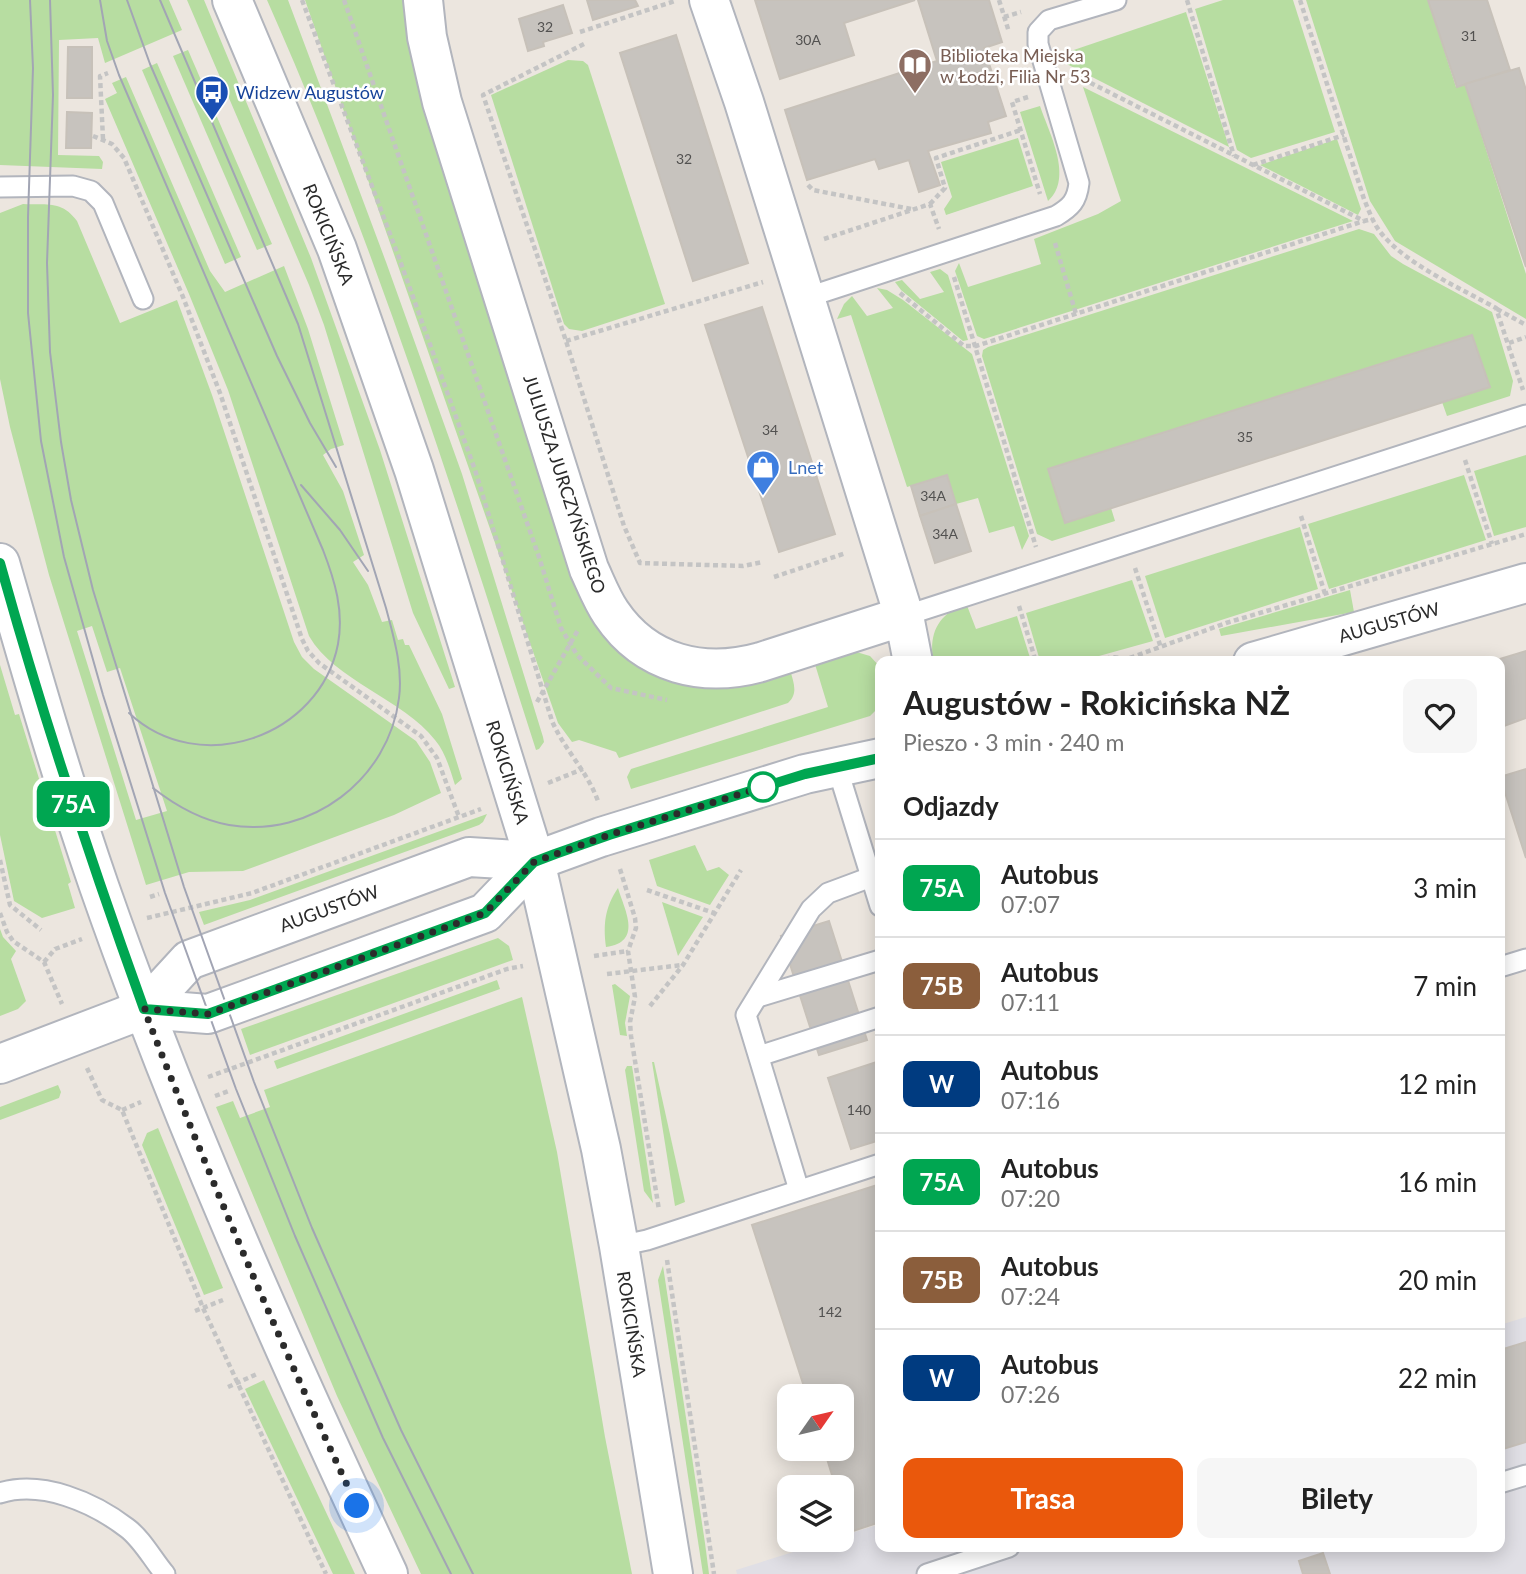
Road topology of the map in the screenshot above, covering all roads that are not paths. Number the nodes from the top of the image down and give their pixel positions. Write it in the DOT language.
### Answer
graph roads {
  1 [pos="232,0"];
  2 [pos="422,0"];
  3 [pos="709,0"];
  4 [pos="1116,0"];
  5 [pos="0,187"];
  6 [pos="805,298"];
  7 [pos="143,299"];
  8 [pos="1526,415"];
  9 [pos="0,563"];
  10 [pos="1526,583"];
  11 [pos="904,616"];
  12 [pos="913,656"];
  13 [pos="1274,656"];
  14 [pos="875,759"];
  15 [pos="837,767"];
  16 [pos="534,862"];
  17 [pos="871,877"];
  18 [pos="875,890"];
  19 [pos="1526,959"];
  20 [pos="875,961"];
  21 [pos="1505,965"];
  22 [pos="758,996"];
  23 [pos="144,1009"];
  24 [pos="875,1019"];
  25 [pos="759,1056"];
  26 [pos="0,1064"];
  27 [pos="875,1166"];
  28 [pos="799,1190"];
  29 [pos="619,1246"];
  30 [pos="1526,1475"];
  31 [pos="1505,1481"];
  32 [pos="0,1493"];
  33 [pos="994,1552"];
  34 [pos="165,1574"];
  35 [pos="388,1574"];
  36 [pos="673,1574"];
  37 [pos="927,1574"];
  1 -- 16 [label="street, ROKICIŃSKA"];
  2 -- 11 [label="street, JULIUSZA JURCZYŃSKIEGO"];
  3 -- 6 [label="street"];
  4 -- 6 [label="lane"];
  5 -- 7 [label="lane"];
  6 -- 11 [label="street"];
  8 -- 11 [label="lane"];
  9 -- 23 [label="street"];
  10 -- 13 [label="street, AUGUSTÓW"];
  11 -- 12 [label="street"];
  14 -- 15 [label="street, AUGUSTÓW"];
  15 -- 16 [label="street, AUGUSTÓW"];
  15 -- 17 [label="lane"];
  16 -- 23 [label="street, AUGUSTÓW"];
  16 -- 23 [label="street, AUGUSTÓW"];
  16 -- 29 [label="street, ROKICIŃSKA"];
  17 -- 18 [label="lane"];
  17 -- 22 [label="lane"];
  19 -- 21 [label="lane"];
  20 -- 22 [label="lane"];
  22 -- 25 [label="lane"];
  23 -- 26 [label="street, AUGUSTÓW"];
  23 -- 35 [label="street"];
  24 -- 25 [label="lane"];
  25 -- 28 [label="lane"];
  27 -- 28 [label="lane"];
  28 -- 29 [label="lane"];
  29 -- 36 [label="street, ROKICIŃSKA"];
  30 -- 31 [label="lane"];
  32 -- 34 [label="lane"];
  33 -- 37 [label="lane"];
}
